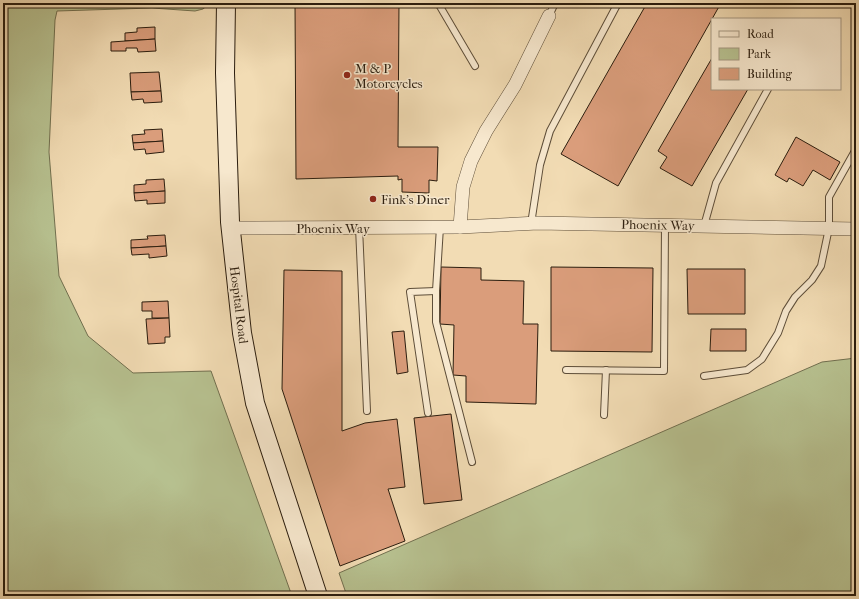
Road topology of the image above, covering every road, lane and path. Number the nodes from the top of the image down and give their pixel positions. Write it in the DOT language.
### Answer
graph roads {
  1 [pos="226,3"];
  2 [pos="438,3"];
  3 [pos="555,3"];
  4 [pos="618,3"];
  5 [pos="549,16"];
  6 [pos="475,66"];
  7 [pos="767,90"];
  8 [pos="856,149"];
  9 [pos="531,224"];
  10 [pos="665,225"];
  11 [pos="704,226"];
  12 [pos="359,227"];
  13 [pos="440,227"];
  14 [pos="460,227"];
  15 [pos="230,228"];
  16 [pos="829,228"];
  17 [pos="856,228"];
  18 [pos="436,291"];
  19 [pos="566,370"];
  20 [pos="606,370"];
  21 [pos="704,376"];
  22 [pos="367,411"];
  23 [pos="428,413"];
  24 [pos="604,415"];
  25 [pos="472,462"];
  26 [pos="318,596"];
  1 -- 15 [label="street, Hospital Road"];
  2 -- 6 [label="lane"];
  3 -- 5 [label="lane"];
  4 -- 9 [label="lane"];
  5 -- 14 [label="street"];
  7 -- 11 [label="lane"];
  8 -- 16 [label="lane"];
  9 -- 10 [label="street, Phoenix Way"];
  9 -- 14 [label="street, Phoenix Way"];
  10 -- 11 [label="street, Phoenix Way"];
  10 -- 20 [label="lane"];
  11 -- 16 [label="street, Phoenix Way"];
  12 -- 13 [label="street, Phoenix Way"];
  12 -- 15 [label="street, Phoenix Way"];
  12 -- 22 [label="lane"];
  13 -- 14 [label="street, Phoenix Way"];
  13 -- 18 [label="lane"];
  15 -- 26 [label="street, Hospital Road"];
  16 -- 17 [label="street, Phoenix Way"];
  16 -- 21 [label="lane"];
  18 -- 23 [label="lane"];
  18 -- 25 [label="lane"];
  19 -- 20 [label="lane"];
  20 -- 24 [label="lane"];
}
